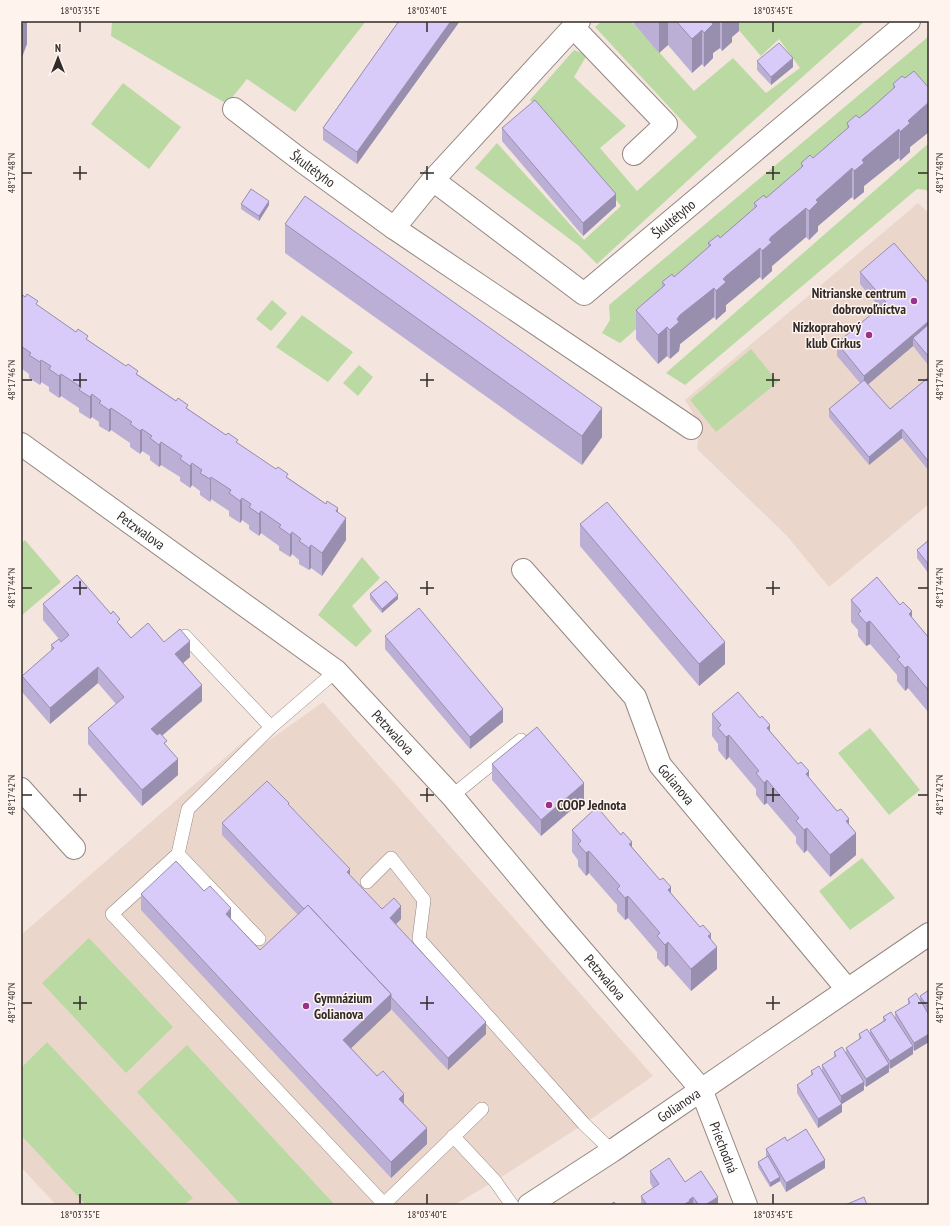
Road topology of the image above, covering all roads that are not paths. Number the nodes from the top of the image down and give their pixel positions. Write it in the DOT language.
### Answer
graph roads {
  1 [pos="909,21"];
  2 [pos="576,24"];
  3 [pos="234,108"];
  4 [pos="634,154"];
  5 [pos="433,180"];
  6 [pos="394,228"];
  7 [pos="691,428"];
  8 [pos="21,444"];
  9 [pos="523,570"];
  10 [pos="185,636"];
  11 [pos="336,671"];
  12 [pos="271,727"];
  13 [pos="521,740"];
  14 [pos="21,789"];
  15 [pos="452,796"];
  16 [pos="74,848"];
  17 [pos="178,854"];
  18 [pos="367,882"];
  19 [pos="929,934"];
  20 [pos="259,939"];
  21 [pos="847,989"];
  22 [pos="701,1089"];
  23 [pos="482,1109"];
  24 [pos="453,1136"];
  25 [pos="612,1151"];
  26 [pos="512,1205"];
  27 [pos="529,1205"];
  28 [pos="746,1205"];
  1 -- 5 [label="street, Škultétyho"];
  2 -- 4 [label="street"];
  2 -- 5 [label="street"];
  3 -- 6 [label="street, Škultétyho"];
  5 -- 6 [label="street"];
  6 -- 7 [label="street, Škultétyho"];
  8 -- 11 [label="street, Petzwalova"];
  9 -- 21 [label="street, Golianova"];
  10 -- 12 [label="lane"];
  11 -- 12 [label="lane"];
  11 -- 15 [label="street, Petzwalova"];
  12 -- 17 [label="lane"];
  13 -- 15 [label="lane"];
  14 -- 16 [label="street"];
  15 -- 22 [label="street, Petzwalova"];
  17 -- 20 [label="lane"];
  17 -- 24 [label="lane"];
  18 -- 25 [label="lane"];
  19 -- 21 [label="street, Golianova"];
  21 -- 22 [label="street, Golianova"];
  22 -- 25 [label="street, Golianova"];
  22 -- 28 [label="street, Priechodná"];
  23 -- 24 [label="lane"];
  24 -- 26 [label="lane"];
  25 -- 27 [label="street, Golianova"];
}
